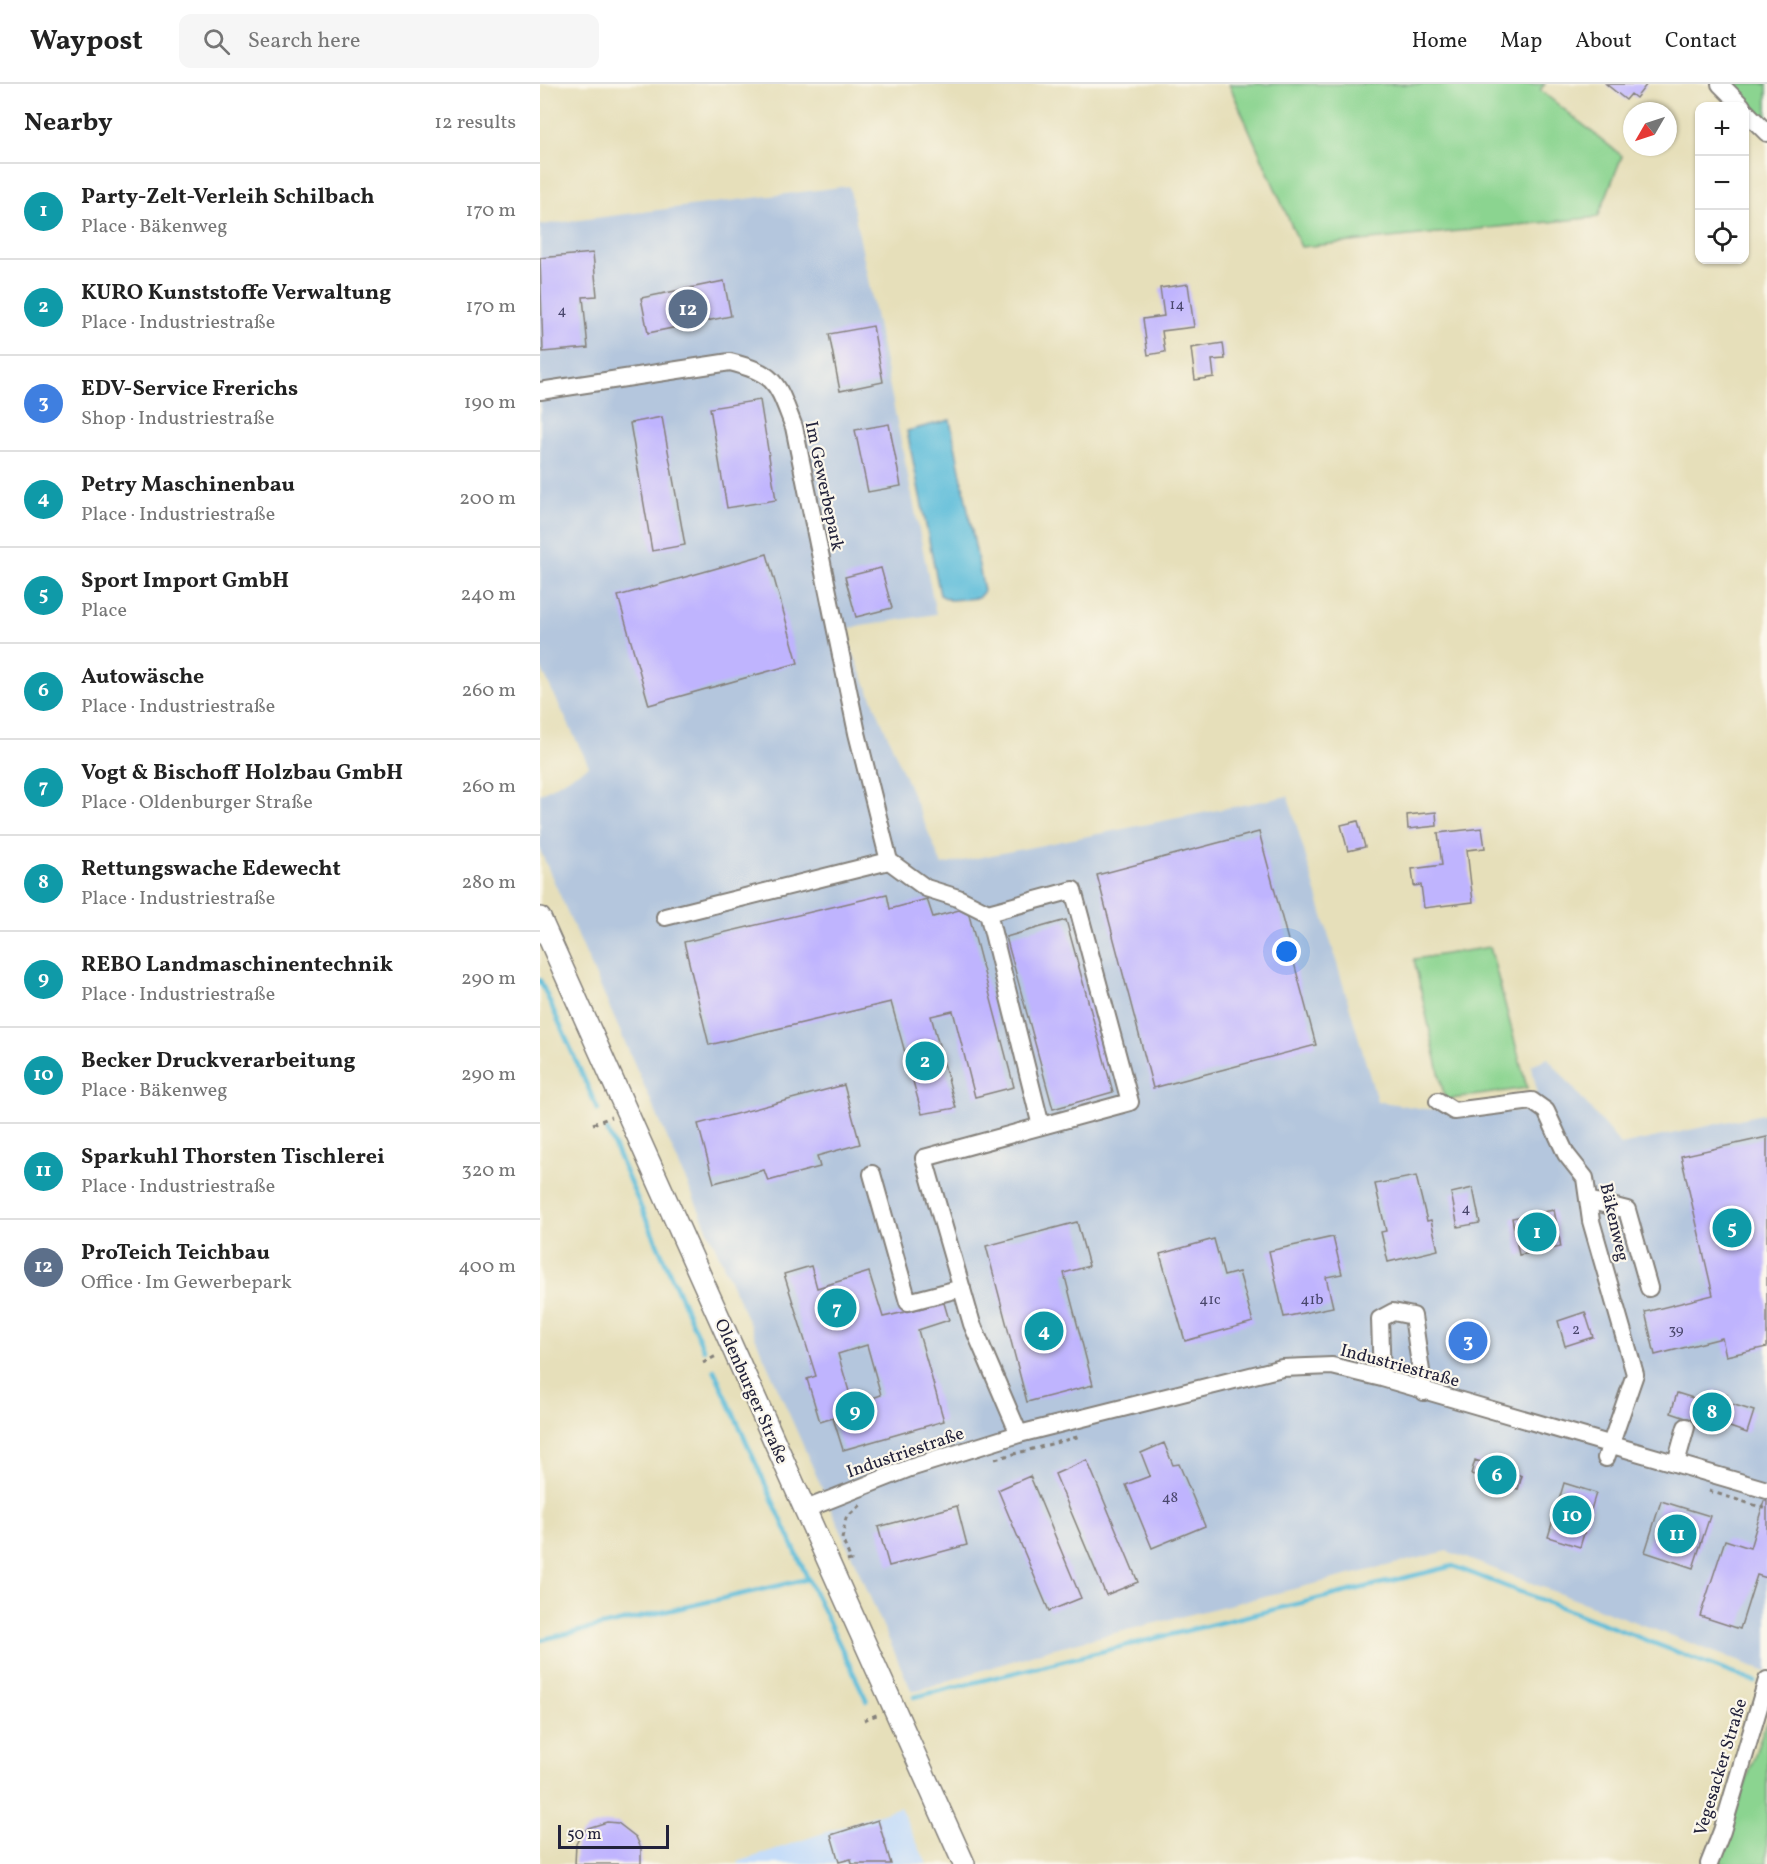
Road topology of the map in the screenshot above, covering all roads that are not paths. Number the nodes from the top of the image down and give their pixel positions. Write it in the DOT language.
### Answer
graph roads {
  1 [pos="1720,84"];
  2 [pos="1737,102"];
  3 [pos="1749,114"];
  4 [pos="1767,133"];
  5 [pos="540,391"];
  6 [pos="890,861"];
  7 [pos="988,913"];
  8 [pos="665,917"];
  9 [pos="540,918"];
  10 [pos="1438,1101"];
  11 [pos="1041,1126"];
  12 [pos="872,1174"];
  13 [pos="1588,1200"];
  14 [pos="962,1288"];
  15 [pos="1649,1288"];
  16 [pos="1382,1378"];
  17 [pos="1424,1392"];
  18 [pos="1686,1427"];
  19 [pos="1019,1434"];
  20 [pos="1608,1451"];
  21 [pos="1676,1463"];
  22 [pos="1767,1490"];
  23 [pos="806,1509"];
  24 [pos="1767,1680"];
  25 [pos="964,1864"];
  26 [pos="1709,1864"];
  1 -- 2 [label="street"];
  3 -- 4 [label="street"];
  5 -- 6 [label="street, Im Gewerbepark"];
  6 -- 7 [label="street"];
  6 -- 8 [label="street"];
  7 -- 11 [label="street"];
  7 -- 11 [label="street"];
  9 -- 23 [label="main road, Oldenburger Straße"];
  10 -- 13 [label="street, Bäkenweg"];
  11 -- 14 [label="street"];
  12 -- 14 [label="street"];
  13 -- 15 [label="street"];
  13 -- 20 [label="street, Bäkenweg"];
  14 -- 19 [label="street"];
  16 -- 17 [label="street, Industriestraße"];
  16 -- 17 [label="street"];
  16 -- 19 [label="street, Industriestraße"];
  17 -- 20 [label="street, Industriestraße"];
  18 -- 21 [label="street"];
  19 -- 23 [label="street, Industriestraße"];
  20 -- 21 [label="street, Industriestraße"];
  21 -- 22 [label="street, Industriestraße"];
  23 -- 25 [label="main road, Oldenburger Straße"];
  24 -- 26 [label="street, Vegesacker Straße"];
}
